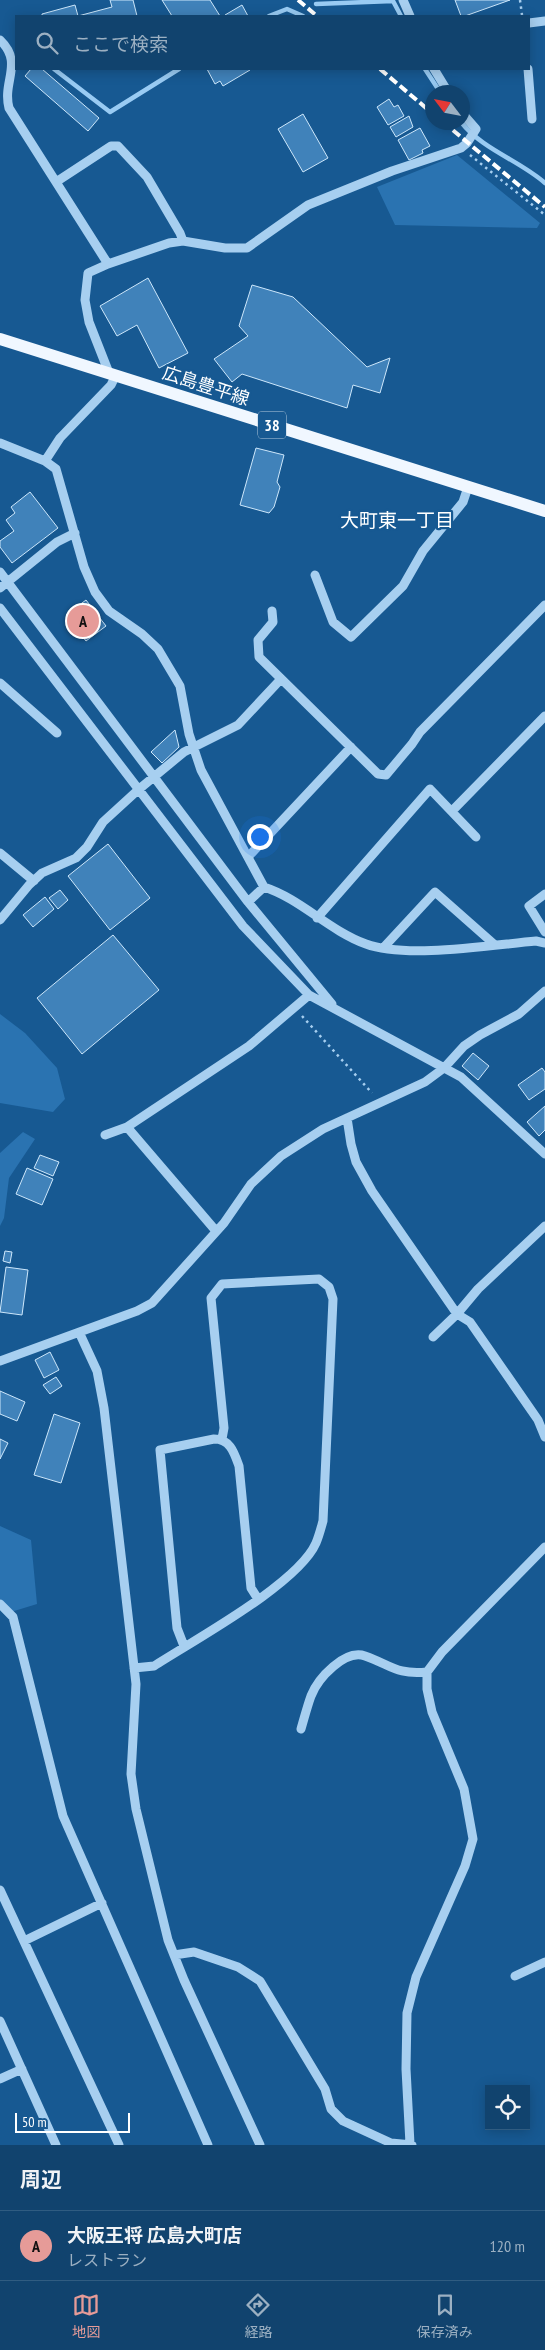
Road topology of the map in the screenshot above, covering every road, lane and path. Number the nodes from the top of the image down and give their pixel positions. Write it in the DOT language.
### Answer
graph roads {
  1 [pos="403,0"];
  2 [pos="520,0"];
  3 [pos="410,15"];
  4 [pos="522,15"];
  5 [pos="545,21"];
  6 [pos="530,23"];
  7 [pos="0,40"];
  8 [pos="435,70"];
  9 [pos="528,70"];
  10 [pos="444,85"];
  11 [pos="532,119"];
  12 [pos="470,122"];
  13 [pos="461,148"];
  14 [pos="56,182"];
  15 [pos="545,215"];
  16 [pos="182,241"];
  17 [pos="108,264"];
  18 [pos="0,338"];
  19 [pos="113,374"];
  20 [pos="0,443"];
  21 [pos="45,461"];
  22 [pos="468,487"];
  23 [pos="545,511"];
  24 [pos="74,533"];
  25 [pos="0,572"];
  26 [pos="315,575"];
  27 [pos="4,585"];
  28 [pos="545,605"];
  29 [pos="0,608"];
  30 [pos="272,611"];
  31 [pos="281,679"];
  32 [pos="0,683"];
  33 [pos="545,716"];
  34 [pos="57,733"];
  35 [pos="193,747"];
  36 [pos="351,747"];
  37 [pos="154,777"];
  38 [pos="138,790"];
  39 [pos="452,811"];
  40 [pos="476,837"];
  41 [pos="0,853"];
  42 [pos="248,857"];
  43 [pos="34,881"];
  44 [pos="264,887"];
  45 [pos="545,894"];
  46 [pos="248,902"];
  47 [pos="317,918"];
  48 [pos="0,920"];
  49 [pos="545,932"];
  50 [pos="545,943"];
  51 [pos="495,945"];
  52 [pos="384,947"];
  53 [pos="545,991"];
  54 [pos="309,995"];
  55 [pos="294,1007"];
  56 [pos="336,1008"];
  57 [pos="444,1068"];
  58 [pos="373,1094"];
  59 [pos="347,1118"];
  60 [pos="127,1126"];
  61 [pos="105,1134"];
  62 [pos="545,1154"];
  63 [pos="545,1226"];
  64 [pos="216,1231"];
  65 [pos="457,1314"];
  66 [pos="79,1332"];
  67 [pos="433,1337"];
  68 [pos="0,1361"];
  69 [pos="545,1437"];
  70 [pos="222,1439"];
  71 [pos="545,1547"];
  72 [pos="258,1599"];
  73 [pos="0,1604"];
  74 [pos="184,1646"];
  75 [pos="134,1668"];
  76 [pos="427,1672"];
  77 [pos="301,1729"];
  78 [pos="0,1890"];
  79 [pos="102,1903"];
  80 [pos="24,1941"];
  81 [pos="174,1955"];
  82 [pos="545,1962"];
  83 [pos="515,1976"];
  84 [pos="0,2021"];
  85 [pos="22,2069"];
  86 [pos="0,2079"];
  87 [pos="56,2145"];
  88 [pos="119,2145"];
  89 [pos="208,2145"];
  90 [pos="260,2145"];
  91 [pos="411,2145"];
  1 -- 3 [label="street"];
  2 -- 4 [label="path"];
  5 -- 6 [label="street"];
  7 -- 14 [label="street"];
  8 -- 10 [label="street"];
  9 -- 11 [label="street"];
  12 -- 13 [label="street"];
  13 -- 15 [label="path"];
  13 -- 16 [label="street"];
  14 -- 16 [label="street"];
  14 -- 17 [label="street"];
  16 -- 17 [label="street"];
  17 -- 19 [label="street"];
  18 -- 19 [label="main road, 広島豊平線 / 38"];
  19 -- 21 [label="street"];
  19 -- 22 [label="main road, 広島豊平線 / 38"];
  20 -- 21 [label="street"];
  21 -- 24 [label="street"];
  22 -- 23 [label="main road, 広島豊平線 / 38"];
  22 -- 26 [label="street"];
  24 -- 27 [label="street"];
  24 -- 35 [label="street"];
  25 -- 27 [label="street"];
  27 -- 37 [label="street"];
  28 -- 36 [label="street"];
  29 -- 38 [label="street"];
  30 -- 31 [label="street"];
  31 -- 35 [label="street"];
  31 -- 36 [label="street"];
  32 -- 34 [label="street"];
  33 -- 39 [label="street"];
  35 -- 37 [label="street"];
  35 -- 42 [label="street"];
  36 -- 42 [label="street"];
  37 -- 38 [label="street"];
  37 -- 46 [label="street"];
  38 -- 43 [label="street"];
  38 -- 54 [label="street"];
  39 -- 40 [label="street"];
  39 -- 47 [label="street"];
  41 -- 43 [label="street"];
  42 -- 44 [label="street"];
  43 -- 48 [label="street"];
  44 -- 46 [label="street"];
  44 -- 47 [label="street"];
  45 -- 49 [label="street"];
  46 -- 56 [label="street"];
  47 -- 52 [label="street"];
  50 -- 51 [label="street"];
  51 -- 52 [label="street"];
  51 -- 52 [label="street"];
  53 -- 57 [label="street"];
  54 -- 55 [label="street"];
  54 -- 56 [label="street"];
  55 -- 58 [label="path"];
  55 -- 60 [label="street"];
  56 -- 57 [label="street"];
  57 -- 59 [label="street"];
  57 -- 62 [label="street"];
  59 -- 64 [label="street"];
  59 -- 65 [label="street"];
  60 -- 61 [label="street"];
  60 -- 64 [label="street"];
  63 -- 65 [label="street"];
  64 -- 66 [label="street"];
  65 -- 67 [label="street"];
  65 -- 69 [label="street"];
  66 -- 68 [label="street"];
  66 -- 75 [label="street"];
  70 -- 72 [label="street"];
  70 -- 72 [label="street"];
  70 -- 74 [label="street"];
  71 -- 76 [label="street"];
  72 -- 74 [label="street"];
  73 -- 79 [label="street"];
  74 -- 75 [label="street"];
  75 -- 81 [label="street"];
  76 -- 77 [label="street"];
  76 -- 91 [label="street"];
  78 -- 80 [label="street"];
  79 -- 80 [label="street"];
  79 -- 89 [label="street"];
  80 -- 88 [label="street"];
  81 -- 90 [label="street"];
  81 -- 91 [label="street"];
  82 -- 83 [label="street"];
  84 -- 85 [label="street"];
  85 -- 86 [label="street"];
  85 -- 87 [label="street"];
}
